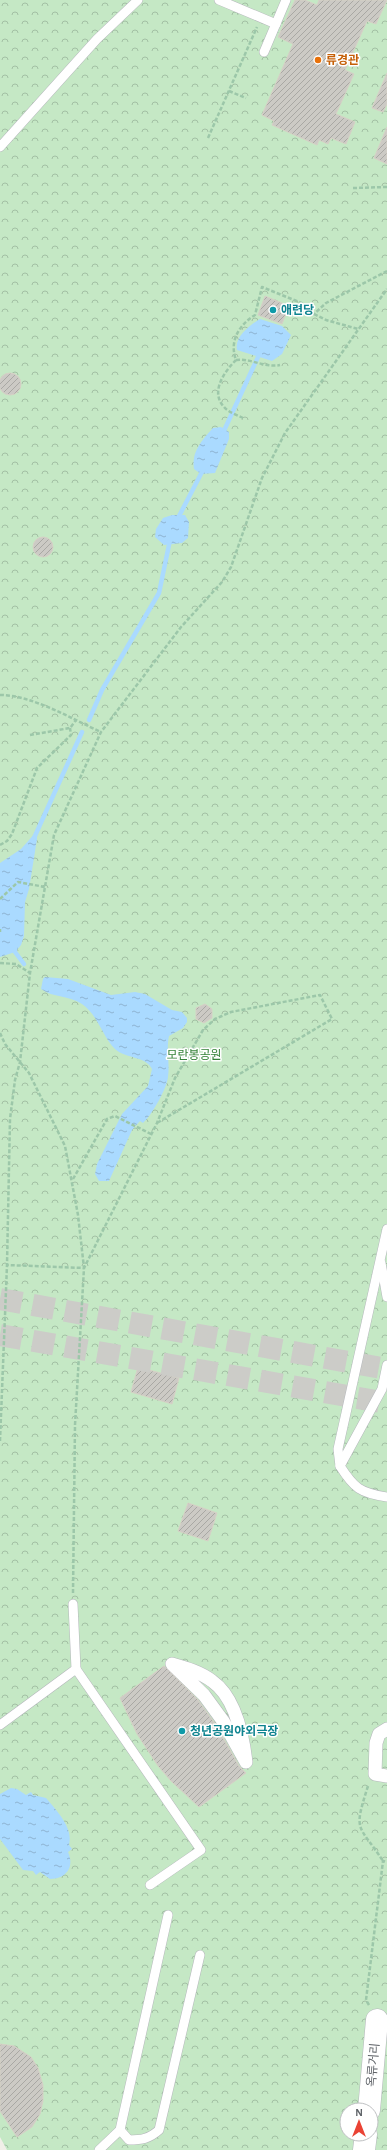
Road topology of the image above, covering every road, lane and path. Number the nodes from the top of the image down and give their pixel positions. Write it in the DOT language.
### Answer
graph roads {
  1 [pos="138,0"];
  2 [pos="219,0"];
  3 [pos="286,0"];
  4 [pos="261,17"];
  5 [pos="276,24"];
  6 [pos="264,52"];
  7 [pos="229,91"];
  8 [pos="246,98"];
  9 [pos="208,138"];
  10 [pos="0,147"];
  11 [pos="387,187"];
  12 [pos="353,188"];
  13 [pos="387,271"];
  14 [pos="387,289"];
  15 [pos="314,314"];
  16 [pos="358,329"];
  17 [pos="236,360"];
  18 [pos="280,365"];
  19 [pos="243,418"];
  20 [pos="0,695"];
  21 [pos="76,720"];
  22 [pos="70,728"];
  23 [pos="101,732"];
  24 [pos="30,735"];
  25 [pos="0,845"];
  26 [pos="45,887"];
  27 [pos="0,899"];
  28 [pos="0,962"];
  29 [pos="30,973"];
  30 [pos="0,1033"];
  31 [pos="20,1062"];
  32 [pos="157,1122"];
  33 [pos="151,1134"];
  34 [pos="73,1180"];
  35 [pos="387,1229"];
  36 [pos="380,1259"];
  37 [pos="7,1265"];
  38 [pos="84,1268"];
  39 [pos="387,1297"];
  40 [pos="387,1365"];
  41 [pos="0,1441"];
  42 [pos="340,1466"];
  43 [pos="387,1497"];
  44 [pos="73,1604"];
  45 [pos="172,1664"];
  46 [pos="76,1669"];
  47 [pos="0,1725"];
  48 [pos="387,1729"];
  49 [pos="387,1776"];
  50 [pos="368,1786"];
  51 [pos="383,1862"];
  52 [pos="387,1862"];
  53 [pos="150,1885"];
  54 [pos="168,1915"];
  55 [pos="200,1955"];
  56 [pos="377,2020"];
  57 [pos="370,2102"];
  58 [pos="120,2130"];
  59 [pos="99,2150"];
  1 -- 10 [label="lane"];
  2 -- 4 [label="lane"];
  3 -- 5 [label="lane"];
  4 -- 5 [label="lane"];
  4 -- 7 [label="path"];
  5 -- 6 [label="lane"];
  7 -- 8 [label="path"];
  7 -- 9 [label="path"];
  11 -- 12 [label="path"];
  13 -- 15 [label="path"];
  14 -- 16 [label="path"];
  15 -- 16 [label="path"];
  15 -- 17 [label="path"];
  16 -- 23 [label="path"];
  17 -- 18 [label="path"];
  17 -- 19 [label="path"];
  20 -- 21 [label="path"];
  21 -- 22 [label="path"];
  21 -- 23 [label="path"];
  22 -- 24 [label="path"];
  22 -- 25 [label="path"];
  23 -- 26 [label="path"];
  26 -- 27 [label="path"];
  26 -- 29 [label="path"];
  28 -- 29 [label="path"];
  29 -- 31 [label="path"];
  30 -- 31 [label="path"];
  31 -- 34 [label="path"];
  31 -- 37 [label="path"];
  32 -- 32 [label="path"];
  32 -- 33 [label="path"];
  33 -- 34 [label="path"];
  33 -- 38 [label="path"];
  34 -- 38 [label="path"];
  35 -- 36 [label="lane"];
  36 -- 39 [label="lane"];
  36 -- 42 [label="lane"];
  37 -- 38 [label="path"];
  37 -- 41 [label="path"];
  38 -- 44 [label="path"];
  40 -- 42 [label="lane"];
  42 -- 43 [label="lane"];
  44 -- 46 [label="lane"];
  45 -- 45 [label="street"];
  46 -- 47 [label="lane"];
  46 -- 53 [label="lane"];
  48 -- 49 [label="street"];
  50 -- 51 [label="path"];
  51 -- 52 [label="path"];
  51 -- 56 [label="path"];
  54 -- 58 [label="lane"];
  55 -- 58 [label="lane"];
  56 -- 57 [label="street, 옥류거리"];
  58 -- 59 [label="lane"];
}
